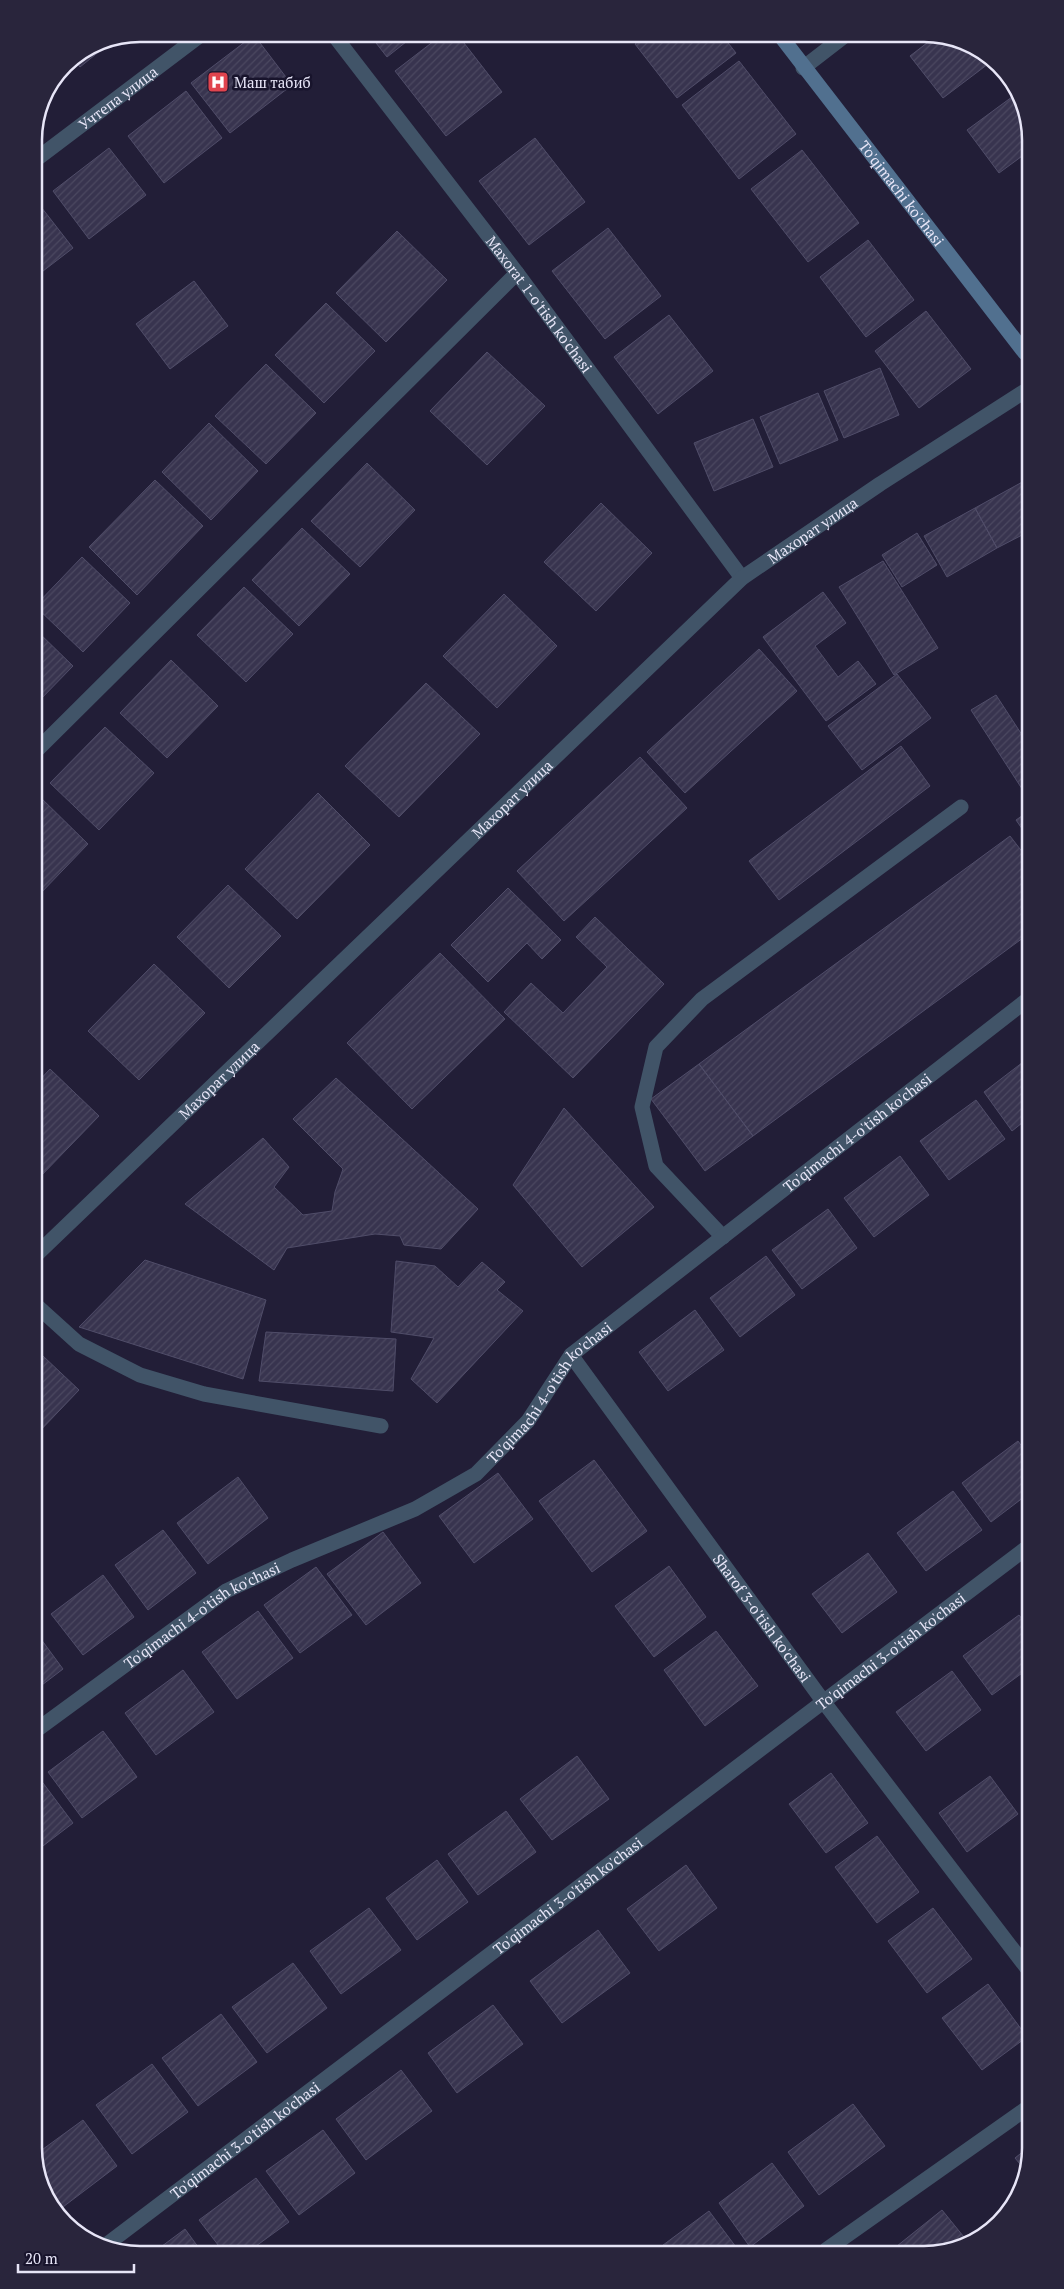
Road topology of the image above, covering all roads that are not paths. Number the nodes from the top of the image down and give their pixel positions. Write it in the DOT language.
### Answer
graph roads {
  1 [pos="191,42"];
  2 [pos="339,42"];
  3 [pos="785,43"];
  4 [pos="836,43"];
  5 [pos="803,68"];
  6 [pos="43,154"];
  7 [pos="517,273"];
  8 [pos="1022,349"];
  9 [pos="1022,393"];
  10 [pos="742,578"];
  11 [pos="43,744"];
  12 [pos="962,806"];
  13 [pos="1022,1004"];
  14 [pos="723,1237"];
  15 [pos="42,1249"];
  16 [pos="42,1311"];
  17 [pos="571,1355"];
  18 [pos="381,1426"];
  19 [pos="1022,1551"];
  20 [pos="823,1701"];
  21 [pos="42,1726"];
  22 [pos="1022,1962"];
  23 [pos="1022,2112"];
  24 [pos="111,2242"];
  25 [pos="832,2246"];
  1 -- 6 [label="street, Учтепа улица"];
  2 -- 7 [label="street, Maxorat 1-o'tish ko'chasi"];
  3 -- 5 [label="main road, To'qimachi ko'chasi"];
  4 -- 5 [label="street"];
  5 -- 8 [label="main road, To'qimachi ko'chasi"];
  7 -- 10 [label="street, Maxorat 1-o'tish ko'chasi"];
  7 -- 11 [label="street"];
  9 -- 10 [label="street, Махорат улица"];
  10 -- 15 [label="street, Махорат улица"];
  12 -- 14 [label="street"];
  13 -- 14 [label="street, To'qimachi 4-o'tish ko'chasi"];
  14 -- 17 [label="street, To'qimachi 4-o'tish ko'chasi"];
  16 -- 18 [label="street"];
  17 -- 20 [label="street, Sharof 3-o'tish ko'chasi"];
  17 -- 21 [label="street, To'qimachi 4-o'tish ko'chasi"];
  19 -- 20 [label="street, To'qimachi 3-o'tish ko'chasi"];
  20 -- 22 [label="street, Sharof 3-o'tish ko'chasi"];
  20 -- 24 [label="street, To'qimachi 3-o'tish ko'chasi"];
  23 -- 25 [label="street"];
}
